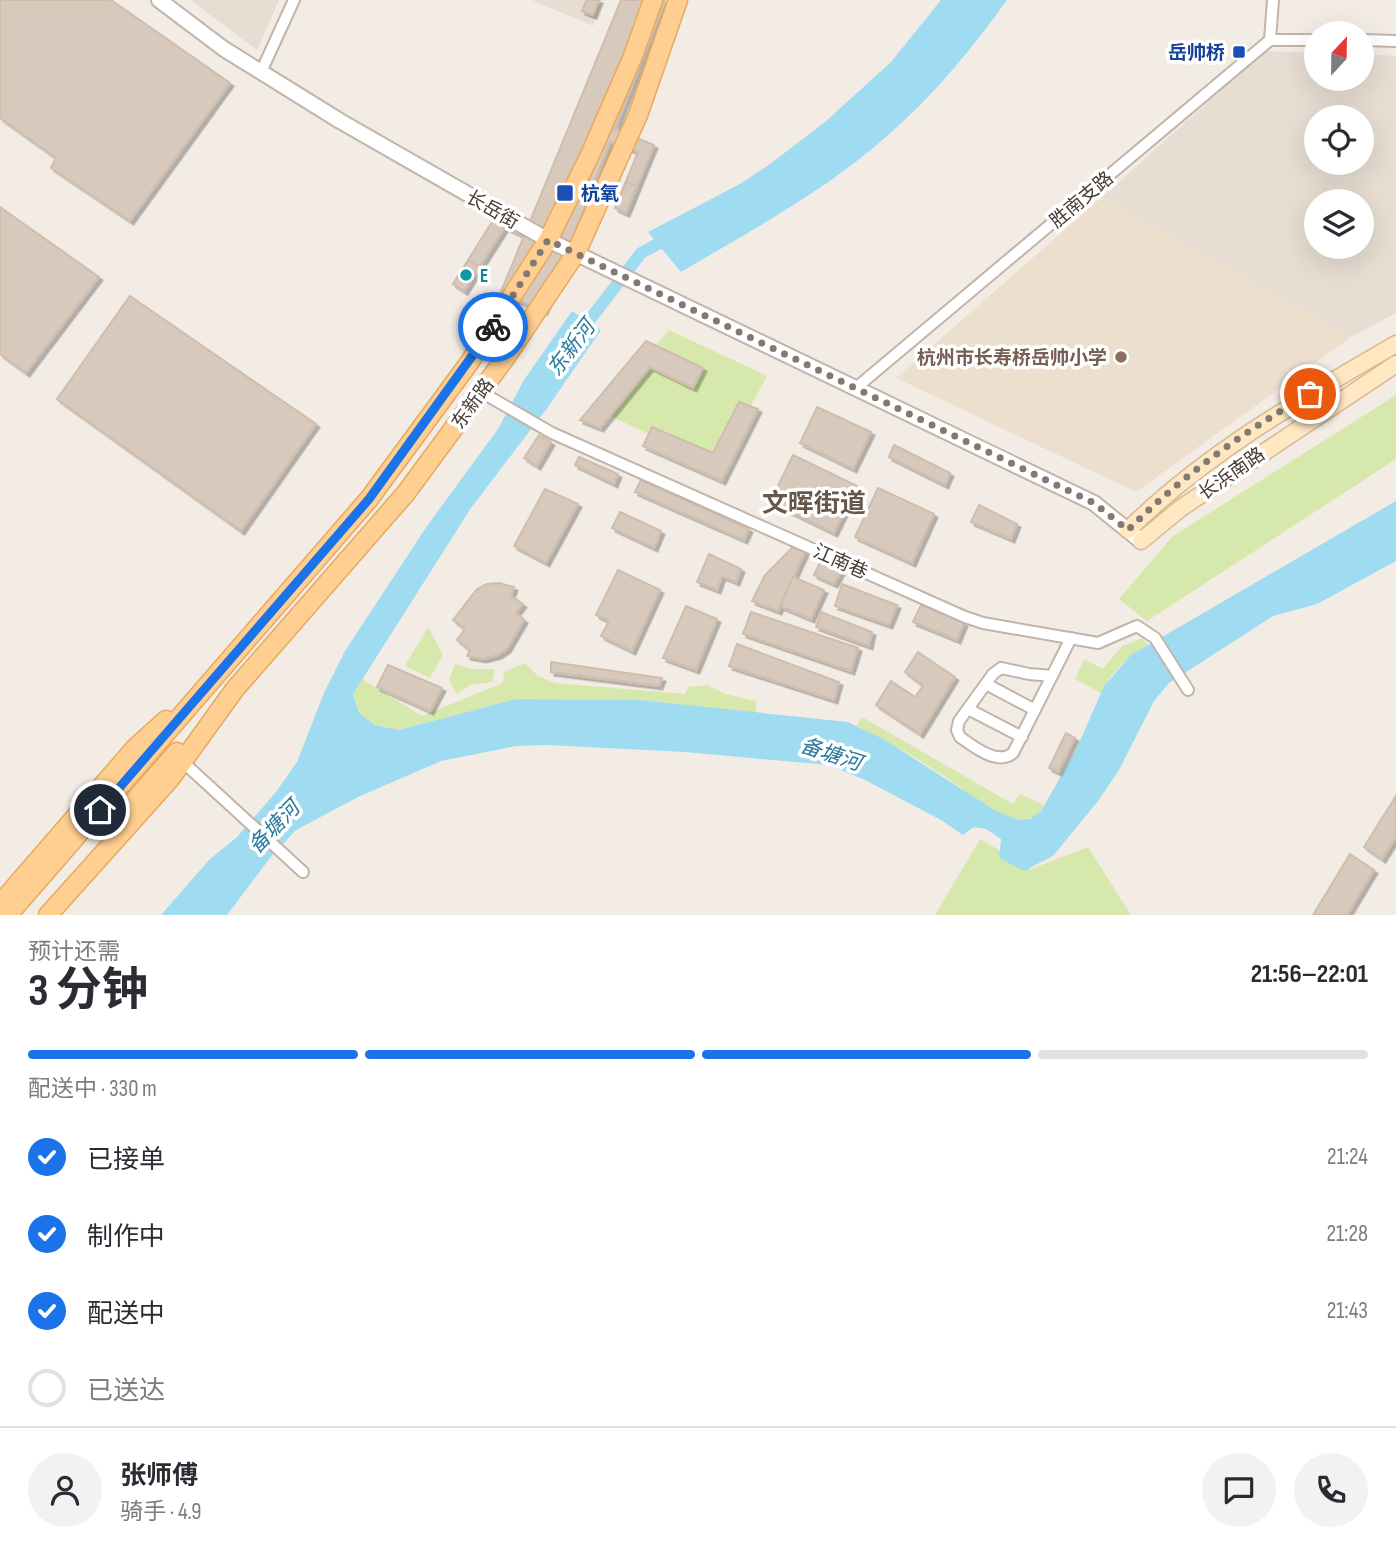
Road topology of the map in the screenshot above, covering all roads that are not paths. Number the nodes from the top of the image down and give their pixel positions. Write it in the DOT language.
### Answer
graph roads {
  1 [pos="159,0"];
  2 [pos="294,0"];
  3 [pos="653,0"];
  4 [pos="678,0"];
  5 [pos="1273,0"];
  6 [pos="1270,40"];
  7 [pos="1304,40"];
  8 [pos="1374,40"];
  9 [pos="1396,41"];
  10 [pos="261,72"];
  11 [pos="548,240"];
  12 [pos="576,253"];
  13 [pos="1396,344"];
  14 [pos="1396,364"];
  15 [pos="857,387"];
  16 [pos="481,392"];
  17 [pos="1128,530"];
  18 [pos="1141,541"];
  19 [pos="1071,638"];
  20 [pos="218,673"];
  21 [pos="1052,676"];
  22 [pos="986,684"];
  23 [pos="235,689"];
  24 [pos="1188,690"];
  25 [pos="968,709"];
  26 [pos="1035,710"];
  27 [pos="1021,737"];
  28 [pos="183,762"];
  29 [pos="303,872"];
  30 [pos="0,904"];
  31 [pos="8,915"];
  32 [pos="34,915"];
  33 [pos="48,915"];
  1 -- 10 [label="street, 长岳街"];
  2 -- 10 [label="street"];
  3 -- 11 [label="main road, 东新路"];
  4 -- 12 [label="main road, 东新路"];
  5 -- 6 [label="street"];
  6 -- 7 [label="street"];
  6 -- 15 [label="street, 胜南支路"];
  8 -- 9 [label="street"];
  10 -- 11 [label="street, 长岳街"];
  11 -- 12 [label="street, 长岳街"];
  11 -- 20 [label="main road, 东新路"];
  12 -- 15 [label="street, 长岳街"];
  12 -- 16 [label="main road, 东新路"];
  13 -- 17 [label="main road, 长浜南路"];
  14 -- 18 [label="main road, 长浜南路"];
  15 -- 17 [label="street, 长岳街"];
  16 -- 19 [label="street, 江南巷"];
  16 -- 23 [label="main road, 东新路"];
  17 -- 18 [label="street, 长岳街"];
  19 -- 21 [label="street"];
  19 -- 24 [label="street, 江南巷"];
  20 -- 30 [label="main road, 东新路"];
  20 -- 31 [label="main road, 东新路"];
  21 -- 22 [label="street"];
  21 -- 26 [label="street"];
  22 -- 25 [label="street"];
  22 -- 26 [label="street"];
  23 -- 28 [label="main road, 东新路"];
  23 -- 32 [label="main road, 东新路"];
  25 -- 27 [label="street"];
  25 -- 27 [label="street"];
  26 -- 27 [label="street"];
  28 -- 29 [label="street"];
  28 -- 33 [label="main road, 东新路"];
}
